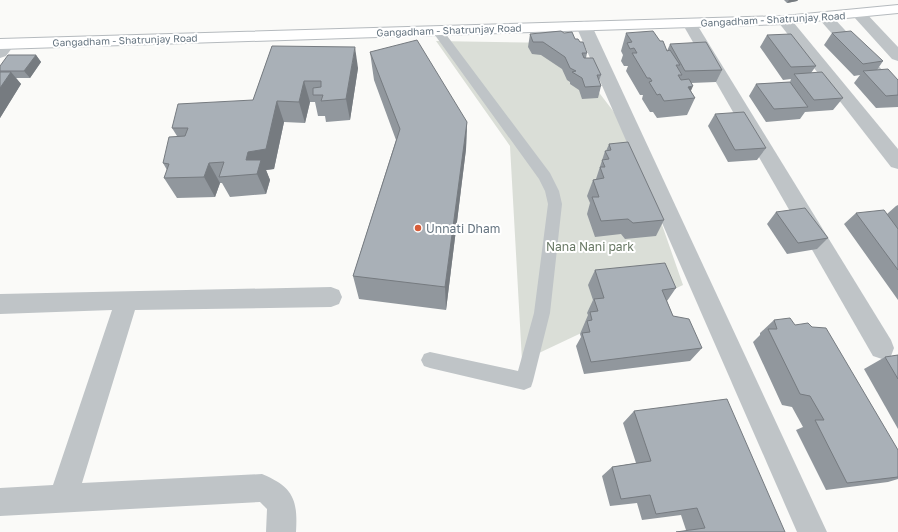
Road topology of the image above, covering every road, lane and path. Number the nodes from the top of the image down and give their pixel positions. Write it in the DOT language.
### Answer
graph roads {
  1 [pos="860,7"];
  2 [pos="898,9"];
  3 [pos="825,17"];
  4 [pos="784,20"];
  5 [pos="689,23"];
  6 [pos="584,26"];
  7 [pos="438,31"];
  8 [pos="2,47"];
  9 [pos="898,56"];
  10 [pos="898,98"];
  11 [pos="898,162"];
  12 [pos="331,297"];
  13 [pos="127,300"];
  14 [pos="0,304"];
  15 [pos="882,348"];
  16 [pos="430,360"];
  17 [pos="63,498"];
  18 [pos="0,502"];
  19 [pos="281,532"];
  20 [pos="812,532"];
  1 -- 2 [label="main road, Gangadham - Shatrunjay Road"];
  1 -- 3 [label="main road, Gangadham - Shatrunjay Road"];
  1 -- 9 [label="street"];
  3 -- 4 [label="main road, Gangadham - Shatrunjay Road"];
  3 -- 10 [label="street"];
  4 -- 5 [label="main road, Gangadham - Shatrunjay Road"];
  4 -- 11 [label="street"];
  5 -- 6 [label="main road, Gangadham - Shatrunjay Road"];
  5 -- 15 [label="street"];
  6 -- 7 [label="main road, Gangadham - Shatrunjay Road"];
  6 -- 20 [label="street"];
  7 -- 8 [label="main road, Gangadham - Shatrunjay Road"];
  7 -- 16 [label="lane"];
  12 -- 13 [label="street"];
  13 -- 14 [label="street"];
  13 -- 17 [label="street"];
  17 -- 18 [label="street"];
  17 -- 19 [label="street"];
}
